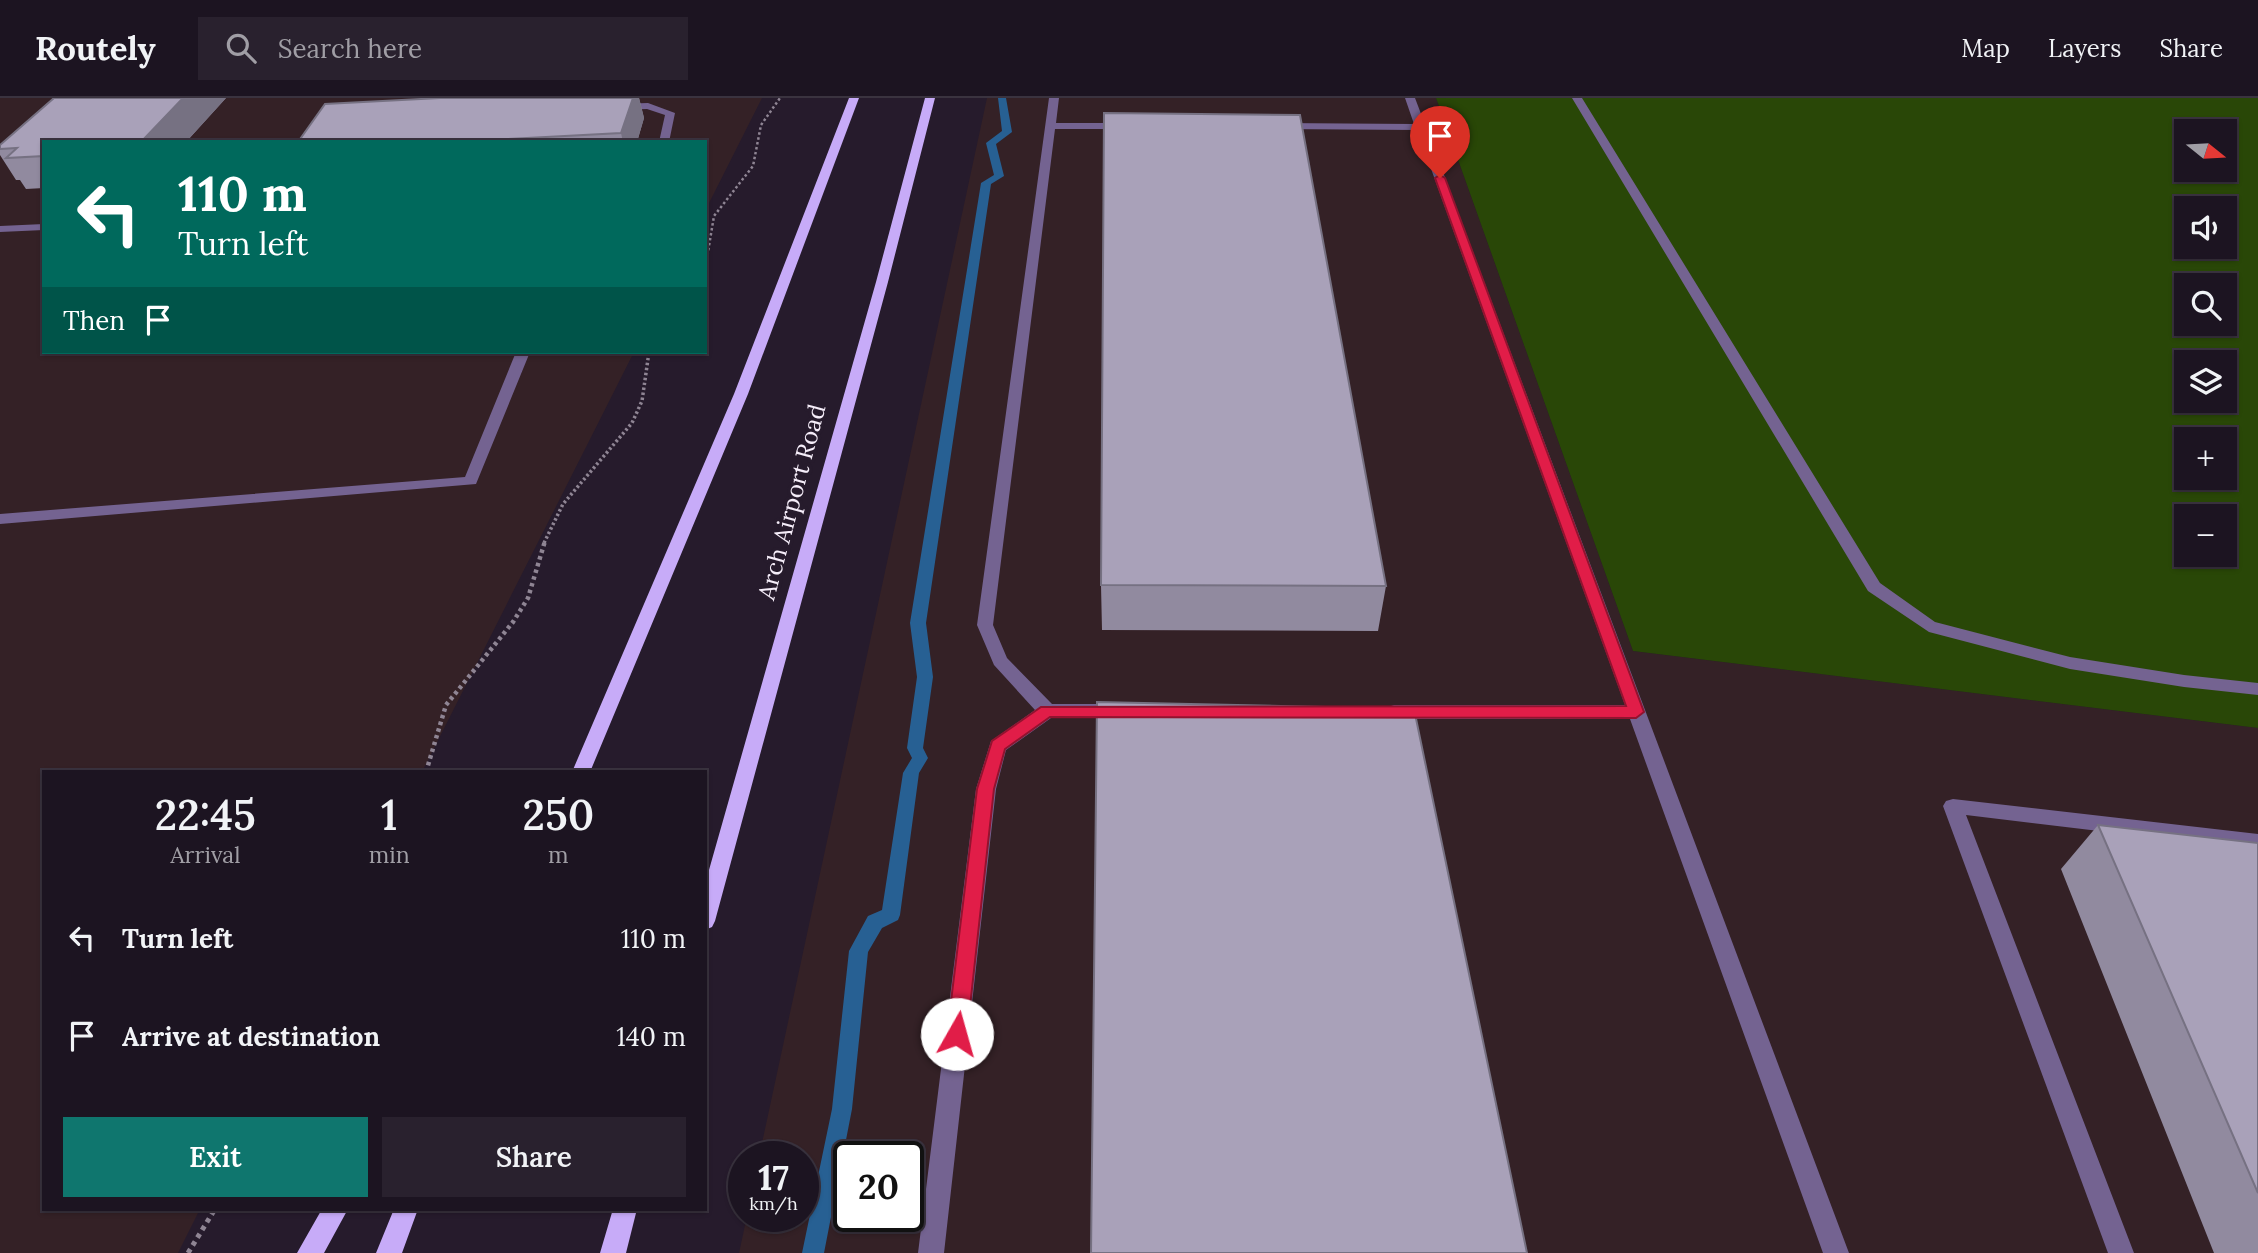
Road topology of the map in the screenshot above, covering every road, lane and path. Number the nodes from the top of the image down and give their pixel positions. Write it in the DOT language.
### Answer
graph roads {
  1 [pos="780,98"];
  2 [pos="854,98"];
  3 [pos="930,98"];
  4 [pos="1054,98"];
  5 [pos="1410,98"];
  6 [pos="1577,98"];
  7 [pos="607,107"];
  8 [pos="1051,126"];
  9 [pos="1147,126"];
  10 [pos="1270,126"];
  11 [pos="1421,127"];
  12 [pos="664,140"];
  13 [pos="42,227"];
  14 [pos="0,229"];
  15 [pos="707,256"];
  16 [pos="522,354"];
  17 [pos="649,354"];
  18 [pos="0,519"];
  19 [pos="2258,689"];
  20 [pos="1047,711"];
  21 [pos="1143,711"];
  22 [pos="1376,712"];
  23 [pos="1636,712"];
  24 [pos="427,770"];
  25 [pos="582,770"];
  26 [pos="2258,842"];
  27 [pos="707,914"];
  28 [pos="214,1211"];
  29 [pos="335,1211"];
  30 [pos="405,1211"];
  31 [pos="624,1211"];
  32 [pos="188,1253"];
  33 [pos="310,1253"];
  34 [pos="389,1253"];
  35 [pos="613,1253"];
  36 [pos="931,1253"];
  37 [pos="1836,1253"];
  38 [pos="2121,1253"];
  1 -- 15 [label="path"];
  2 -- 25 [label="main road"];
  3 -- 27 [label="main road, Arch Airport Road"];
  4 -- 8 [label="lane"];
  5 -- 11 [label="lane"];
  6 -- 19 [label="lane"];
  7 -- 12 [label="lane"];
  8 -- 9 [label="lane"];
  8 -- 20 [label="lane"];
  10 -- 11 [label="lane"];
  11 -- 23 [label="lane"];
  13 -- 14 [label="lane"];
  16 -- 18 [label="lane"];
  17 -- 24 [label="path"];
  20 -- 21 [label="lane"];
  20 -- 36 [label="lane"];
  22 -- 23 [label="lane"];
  23 -- 37 [label="lane"];
  26 -- 38 [label="lane"];
  28 -- 32 [label="path"];
  29 -- 33 [label="main road"];
  30 -- 34 [label="main road"];
  31 -- 35 [label="main road"];
}
